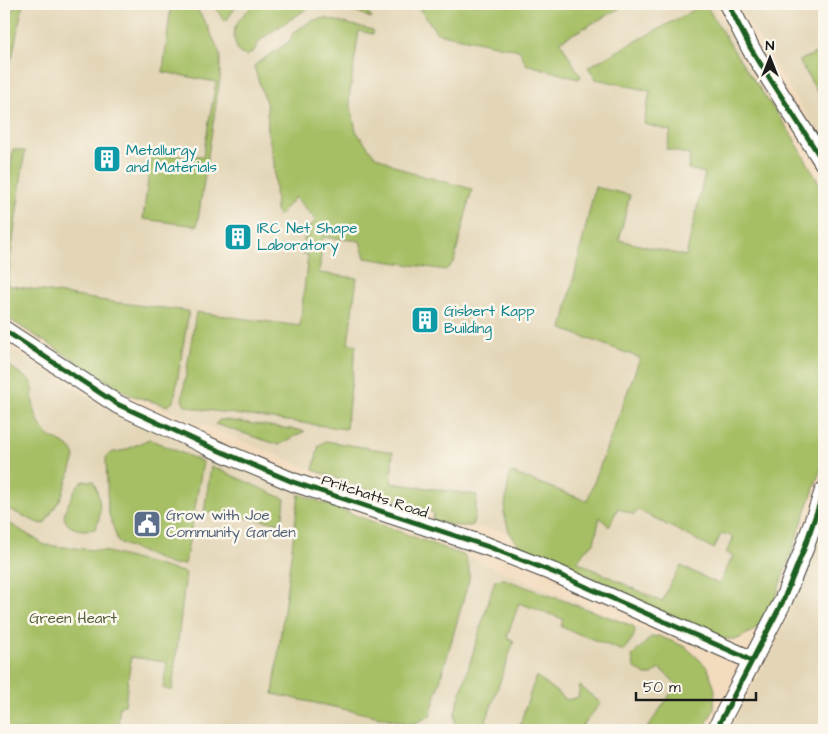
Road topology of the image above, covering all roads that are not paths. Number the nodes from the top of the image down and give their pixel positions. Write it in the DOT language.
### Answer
graph roads {
  1 [pos="728,4"];
  2 [pos="824,163"];
  3 [pos="4,330"];
  4 [pos="824,491"];
  5 [pos="752,661"];
  6 [pos="716,730"];
  1 -- 2 [label="street"];
  3 -- 5 [label="street, Pritchatts Road"];
  4 -- 5 [label="street"];
  5 -- 6 [label="street"];
}
